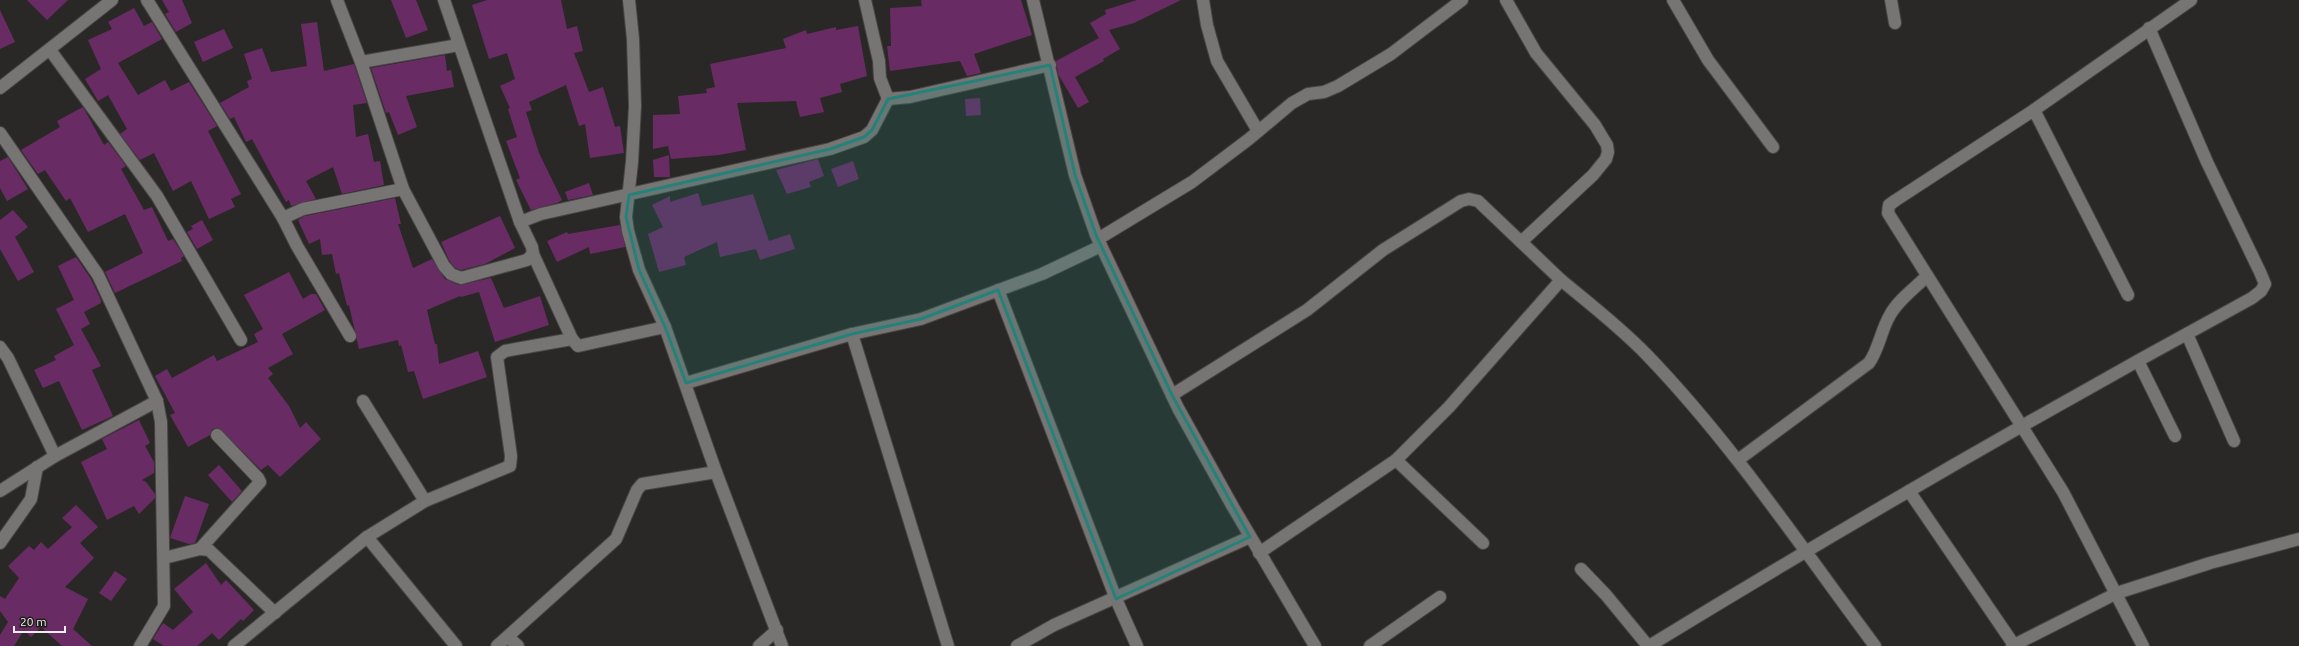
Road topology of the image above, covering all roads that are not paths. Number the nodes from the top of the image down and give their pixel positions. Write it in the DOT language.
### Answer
graph roads {
  1 [pos="112,0"];
  2 [pos="147,0"];
  3 [pos="338,0"];
  4 [pos="444,0"];
  5 [pos="629,0"];
  6 [pos="865,0"];
  7 [pos="1033,0"];
  8 [pos="1203,0"];
  9 [pos="1462,0"];
  10 [pos="1506,0"];
  11 [pos="1673,0"];
  12 [pos="1891,0"];
  13 [pos="2191,0"];
  14 [pos="1896,23"];
  15 [pos="2148,28"];
  16 [pos="459,45"];
  17 [pos="50,50"];
  18 [pos="361,62"];
  19 [pos="1050,65"];
  20 [pos="0,88"];
  21 [pos="888,99"];
  22 [pos="2034,110"];
  23 [pos="1258,131"];
  24 [pos="0,133"];
  25 [pos="1773,147"];
  26 [pos="403,190"];
  27 [pos="629,195"];
  28 [pos="283,218"];
  29 [pos="520,222"];
  30 [pos="1522,242"];
  31 [pos="1100,243"];
  32 [pos="533,254"];
  33 [pos="1927,276"];
  34 [pos="1562,280"];
  35 [pos="998,290"];
  36 [pos="2128,295"];
  37 [pos="665,327"];
  38 [pos="852,334"];
  39 [pos="2187,334"];
  40 [pos="350,336"];
  41 [pos="572,339"];
  42 [pos="241,340"];
  43 [pos="0,347"];
  44 [pos="2138,361"];
  45 [pos="686,383"];
  46 [pos="1172,395"];
  47 [pos="363,401"];
  48 [pos="157,402"];
  49 [pos="2021,426"];
  50 [pos="217,435"];
  51 [pos="2175,436"];
  52 [pos="2234,441"];
  53 [pos="55,456"];
  54 [pos="1396,460"];
  55 [pos="1738,460"];
  56 [pos="37,467"];
  57 [pos="716,472"];
  58 [pos="0,491"];
  59 [pos="1909,491"];
  60 [pos="425,501"];
  61 [pos="367,537"];
  62 [pos="1250,537"];
  63 [pos="2299,539"];
  64 [pos="0,543"];
  65 [pos="1483,544"];
  66 [pos="200,549"];
  67 [pos="1804,551"];
  68 [pos="1259,553"];
  69 [pos="164,558"];
  70 [pos="1581,569"];
  71 [pos="2117,593"];
  72 [pos="1440,597"];
  73 [pos="1116,598"];
  74 [pos="275,613"];
  75 [pos="777,630"];
  76 [pos="508,637"];
  77 [pos="140,646"];
  78 [pos="234,646"];
  79 [pos="456,646"];
  80 [pos="497,646"];
  81 [pos="518,646"];
  82 [pos="759,646"];
  83 [pos="782,646"];
  84 [pos="948,646"];
  85 [pos="1017,646"];
  86 [pos="1137,646"];
  87 [pos="1315,646"];
  88 [pos="1370,646"];
  89 [pos="1648,646"];
  90 [pos="1875,646"];
  91 [pos="2013,646"];
  92 [pos="2143,646"];
  1 -- 17 [label="street"];
  2 -- 28 [label="street"];
  3 -- 18 [label="street"];
  4 -- 16 [label="street"];
  5 -- 27 [label="street"];
  6 -- 21 [label="street"];
  7 -- 19 [label="street"];
  8 -- 23 [label="street"];
  9 -- 23 [label="street"];
  10 -- 30 [label="street"];
  11 -- 25 [label="street"];
  12 -- 14 [label="street"];
  13 -- 15 [label="street"];
  15 -- 22 [label="street"];
  15 -- 39 [label="street"];
  16 -- 18 [label="street"];
  16 -- 29 [label="street"];
  17 -- 20 [label="street"];
  17 -- 42 [label="street"];
  18 -- 26 [label="street"];
  19 -- 21 [label="street"];
  19 -- 31 [label="street"];
  21 -- 27 [label="street"];
  22 -- 33 [label="street"];
  22 -- 36 [label="street"];
  23 -- 31 [label="street"];
  24 -- 48 [label="street"];
  26 -- 28 [label="street"];
  26 -- 32 [label="street"];
  27 -- 29 [label="street"];
  27 -- 37 [label="street"];
  28 -- 40 [label="street"];
  29 -- 32 [label="street"];
  30 -- 34 [label="street"];
  30 -- 46 [label="street"];
  31 -- 35 [label="street"];
  31 -- 46 [label="street"];
  32 -- 41 [label="street"];
  33 -- 49 [label="street"];
  33 -- 55 [label="street"];
  34 -- 54 [label="street"];
  34 -- 55 [label="street"];
  35 -- 38 [label="street"];
  35 -- 73 [label="street"];
  37 -- 41 [label="street"];
  37 -- 45 [label="street"];
  38 -- 45 [label="street"];
  38 -- 84 [label="street"];
  39 -- 44 [label="street"];
  39 -- 52 [label="street"];
  41 -- 60 [label="street"];
  43 -- 53 [label="street"];
  44 -- 49 [label="street"];
  44 -- 51 [label="street"];
  45 -- 57 [label="street"];
  46 -- 62 [label="street"];
  47 -- 60 [label="street"];
  48 -- 53 [label="street"];
  48 -- 69 [label="street"];
  49 -- 59 [label="street"];
  49 -- 71 [label="street"];
  50 -- 66 [label="street"];
  53 -- 56 [label="street"];
  54 -- 65 [label="street"];
  54 -- 68 [label="street"];
  55 -- 67 [label="street"];
  56 -- 58 [label="street"];
  56 -- 64 [label="street"];
  57 -- 75 [label="street"];
  57 -- 76 [label="street"];
  59 -- 67 [label="street"];
  59 -- 91 [label="street"];
  60 -- 61 [label="street"];
  61 -- 74 [label="street"];
  61 -- 79 [label="street"];
  62 -- 68 [label="street"];
  62 -- 73 [label="street"];
  63 -- 71 [label="street"];
  66 -- 69 [label="street"];
  66 -- 74 [label="street"];
  67 -- 89 [label="street"];
  67 -- 90 [label="street"];
  68 -- 87 [label="street"];
  69 -- 77 [label="street"];
  70 -- 89 [label="street"];
  71 -- 91 [label="street"];
  71 -- 92 [label="street"];
  72 -- 88 [label="street"];
  73 -- 85 [label="street"];
  73 -- 86 [label="street"];
  74 -- 78 [label="street"];
  75 -- 82 [label="street"];
  75 -- 83 [label="street"];
  76 -- 80 [label="street"];
  76 -- 81 [label="street"];
}
